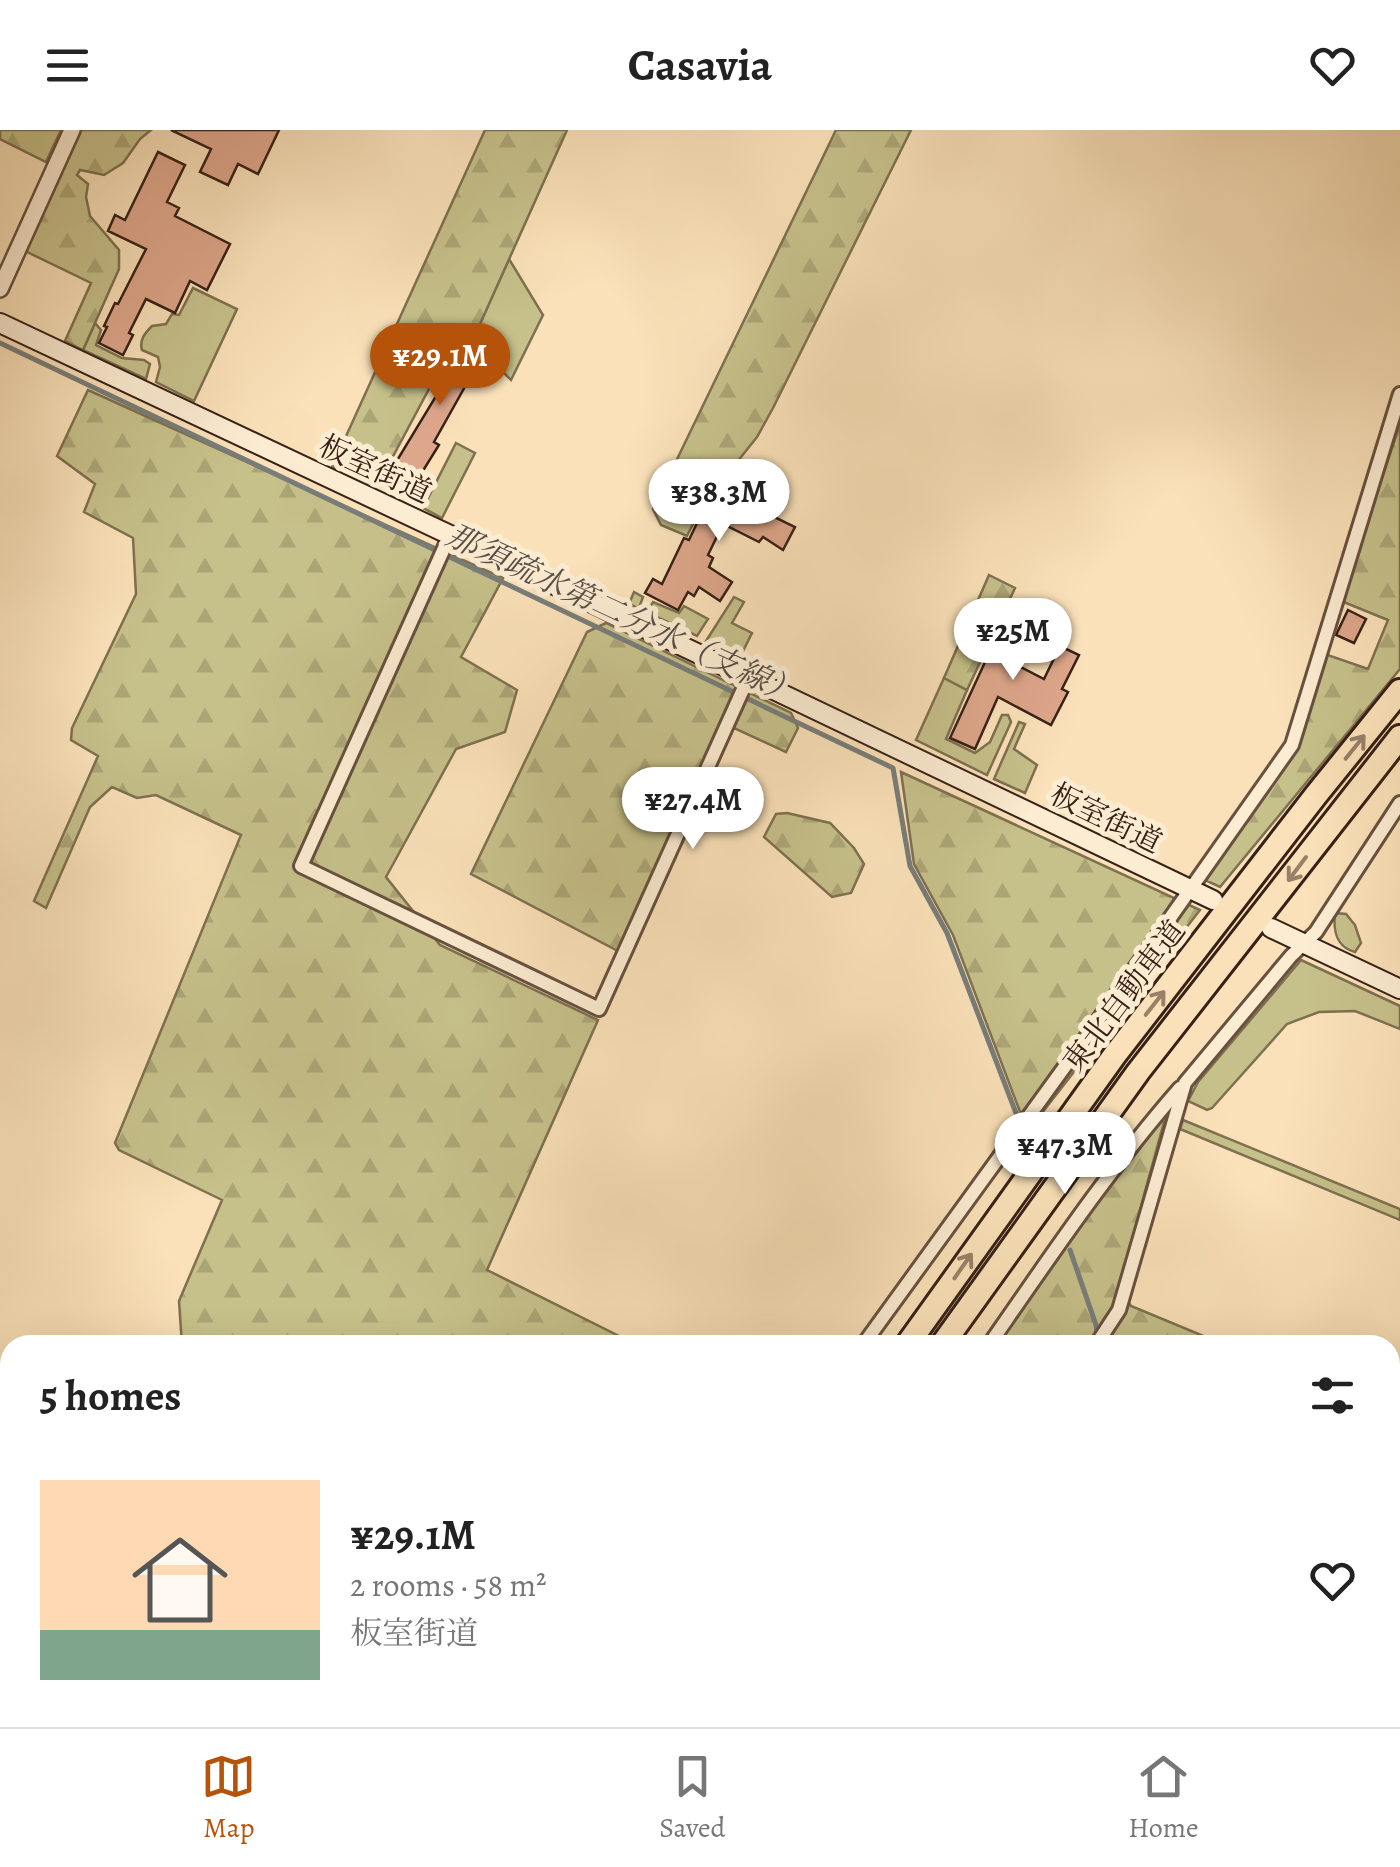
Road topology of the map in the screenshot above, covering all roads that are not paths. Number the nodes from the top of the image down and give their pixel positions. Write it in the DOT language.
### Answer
graph roads {
  1 [pos="72,130"];
  2 [pos="0,289"];
  3 [pos="0,324"];
  4 [pos="1400,394"];
  5 [pos="450,534"];
  6 [pos="749,676"];
  7 [pos="1400,691"];
  8 [pos="1400,737"];
  9 [pos="1400,803"];
  10 [pos="1189,888"];
  11 [pos="1213,900"];
  12 [pos="1271,928"];
  13 [pos="1304,944"];
  14 [pos="1400,989"];
  15 [pos="1185,1083"];
  16 [pos="869,1335"];
  17 [pos="914,1335"];
  18 [pos="949,1335"];
  19 [pos="996,1335"];
  20 [pos="1103,1335"];
  1 -- 2 [label="street"];
  3 -- 5 [label="main road, 板室街道"];
  4 -- 10 [label="street"];
  5 -- 6 [label="main road, 板室街道"];
  5 -- 6 [label="street"];
  6 -- 10 [label="main road, 板室街道"];
  17 -- 7 [label="highway, 東北自動車道, one-way"];
  8 -- 18 [label="highway, 東北自動車道, one-way"];
  9 -- 13 [label="street"];
  10 -- 11 [label="main road, 板室街道"];
  10 -- 16 [label="street"];
  12 -- 13 [label="main road"];
  13 -- 14 [label="main road"];
  13 -- 15 [label="street"];
  15 -- 19 [label="street"];
  15 -- 20 [label="street"];
}
